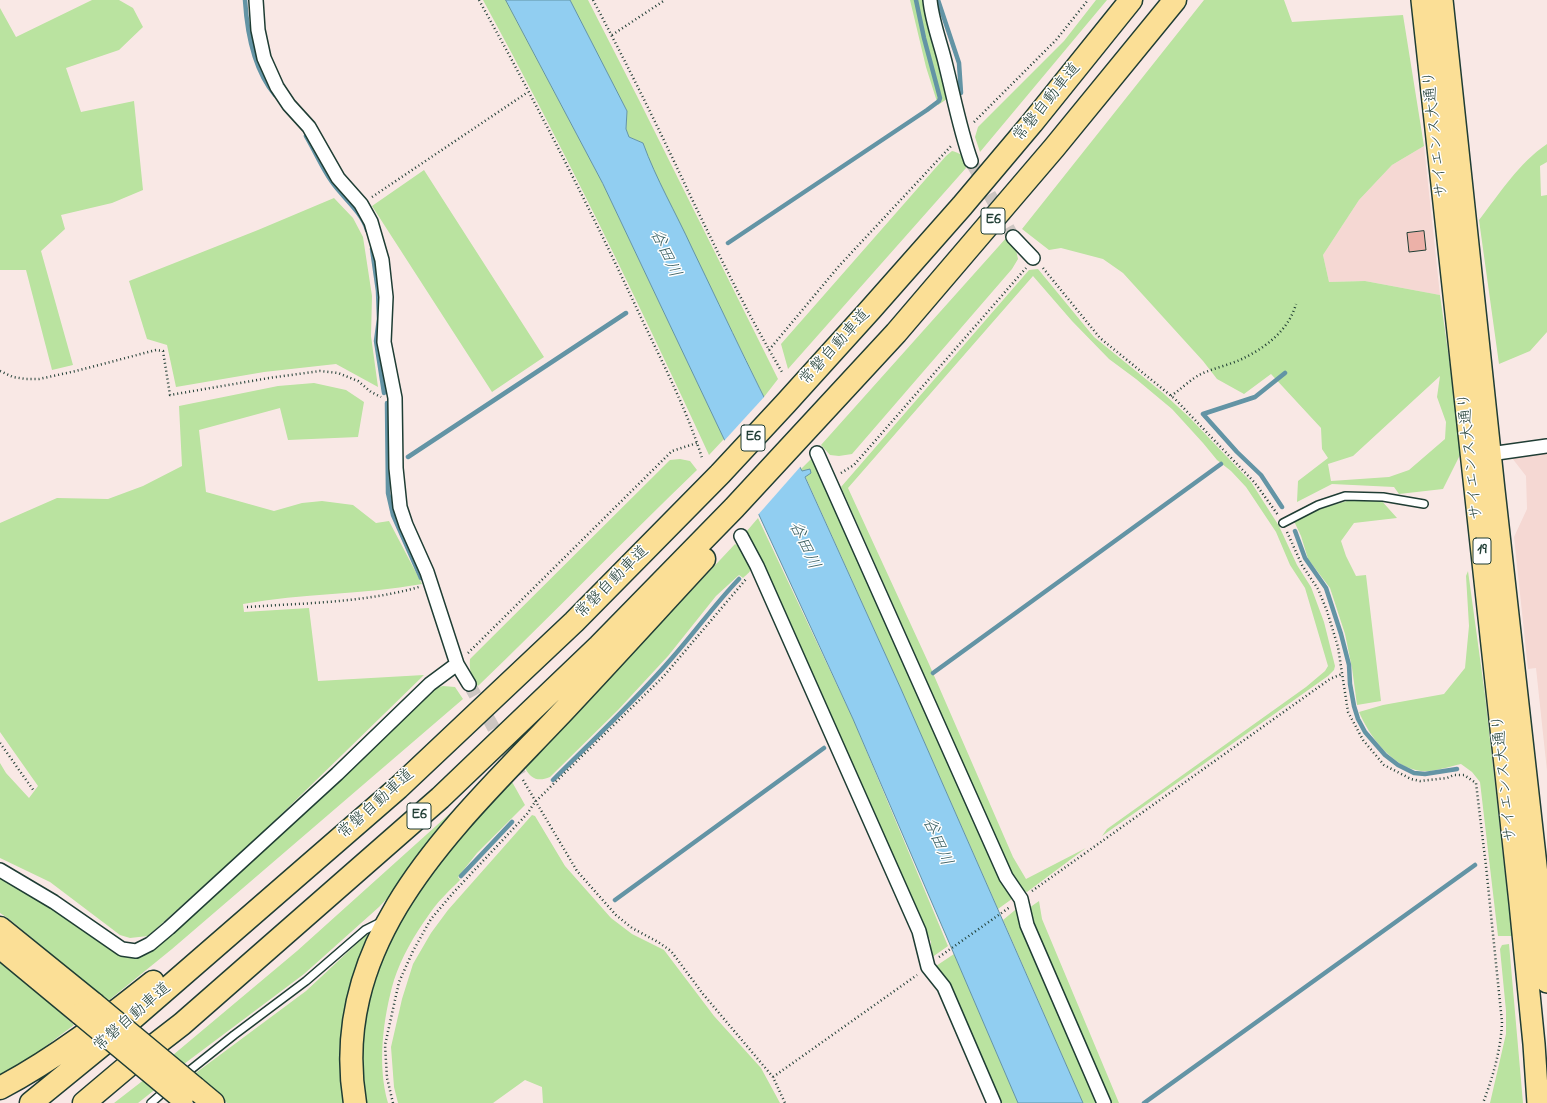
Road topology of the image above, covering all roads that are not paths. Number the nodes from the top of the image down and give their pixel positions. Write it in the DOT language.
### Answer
graph roads {
  1 [pos="256,0"];
  2 [pos="930,0"];
  3 [pos="1131,0"];
  4 [pos="1175,0"];
  5 [pos="1422,0"];
  6 [pos="1442,0"];
  7 [pos="971,161"];
  8 [pos="1012,237"];
  9 [pos="1034,258"];
  10 [pos="1547,446"];
  11 [pos="817,453"];
  12 [pos="1490,454"];
  13 [pos="1424,504"];
  14 [pos="738,521"];
  15 [pos="1283,522"];
  16 [pos="457,664"];
  17 [pos="469,684"];
  18 [pos="398,788"];
  19 [pos="0,870"];
  20 [pos="388,919"];
  21 [pos="0,928"];
  22 [pos="0,948"];
  23 [pos="1547,982"];
  24 [pos="87,1009"];
  25 [pos="0,1088"];
  26 [pos="188,1096"];
  27 [pos="31,1103"];
  28 [pos="84,1103"];
  29 [pos="151,1103"];
  30 [pos="213,1103"];
  31 [pos="354,1103"];
  32 [pos="994,1103"];
  33 [pos="1104,1103"];
  34 [pos="1538,1103"];
  1 -- 16 [label="street"];
  2 -- 7 [label="street"];
  3 -- 18 [label="highway, 常磐自動車道 / E6"];
  4 -- 14 [label="highway, 常磐自動車道 / E6"];
  5 -- 34 [label="main road, サイエンス大通り / 19"];
  6 -- 12 [label="main road, サイエンス大通り / 19"];
  8 -- 9 [label="street"];
  10 -- 12 [label="street"];
  11 -- 33 [label="street"];
  12 -- 23 [label="main road, サイエンス大通り / 19"];
  13 -- 15 [label="lane"];
  14 -- 20 [label="highway"];
  14 -- 28 [label="highway, 常磐自動車道 / E6"];
  14 -- 32 [label="street"];
  16 -- 17 [label="street"];
  16 -- 19 [label="street"];
  18 -- 25 [label="highway"];
  18 -- 27 [label="highway, 常磐自動車道 / E6"];
  20 -- 29 [label="lane"];
  20 -- 31 [label="highway"];
  21 -- 24 [label="highway"];
  22 -- 24 [label="highway"];
  24 -- 26 [label="highway, bridge"];
  26 -- 30 [label="highway"];
}
